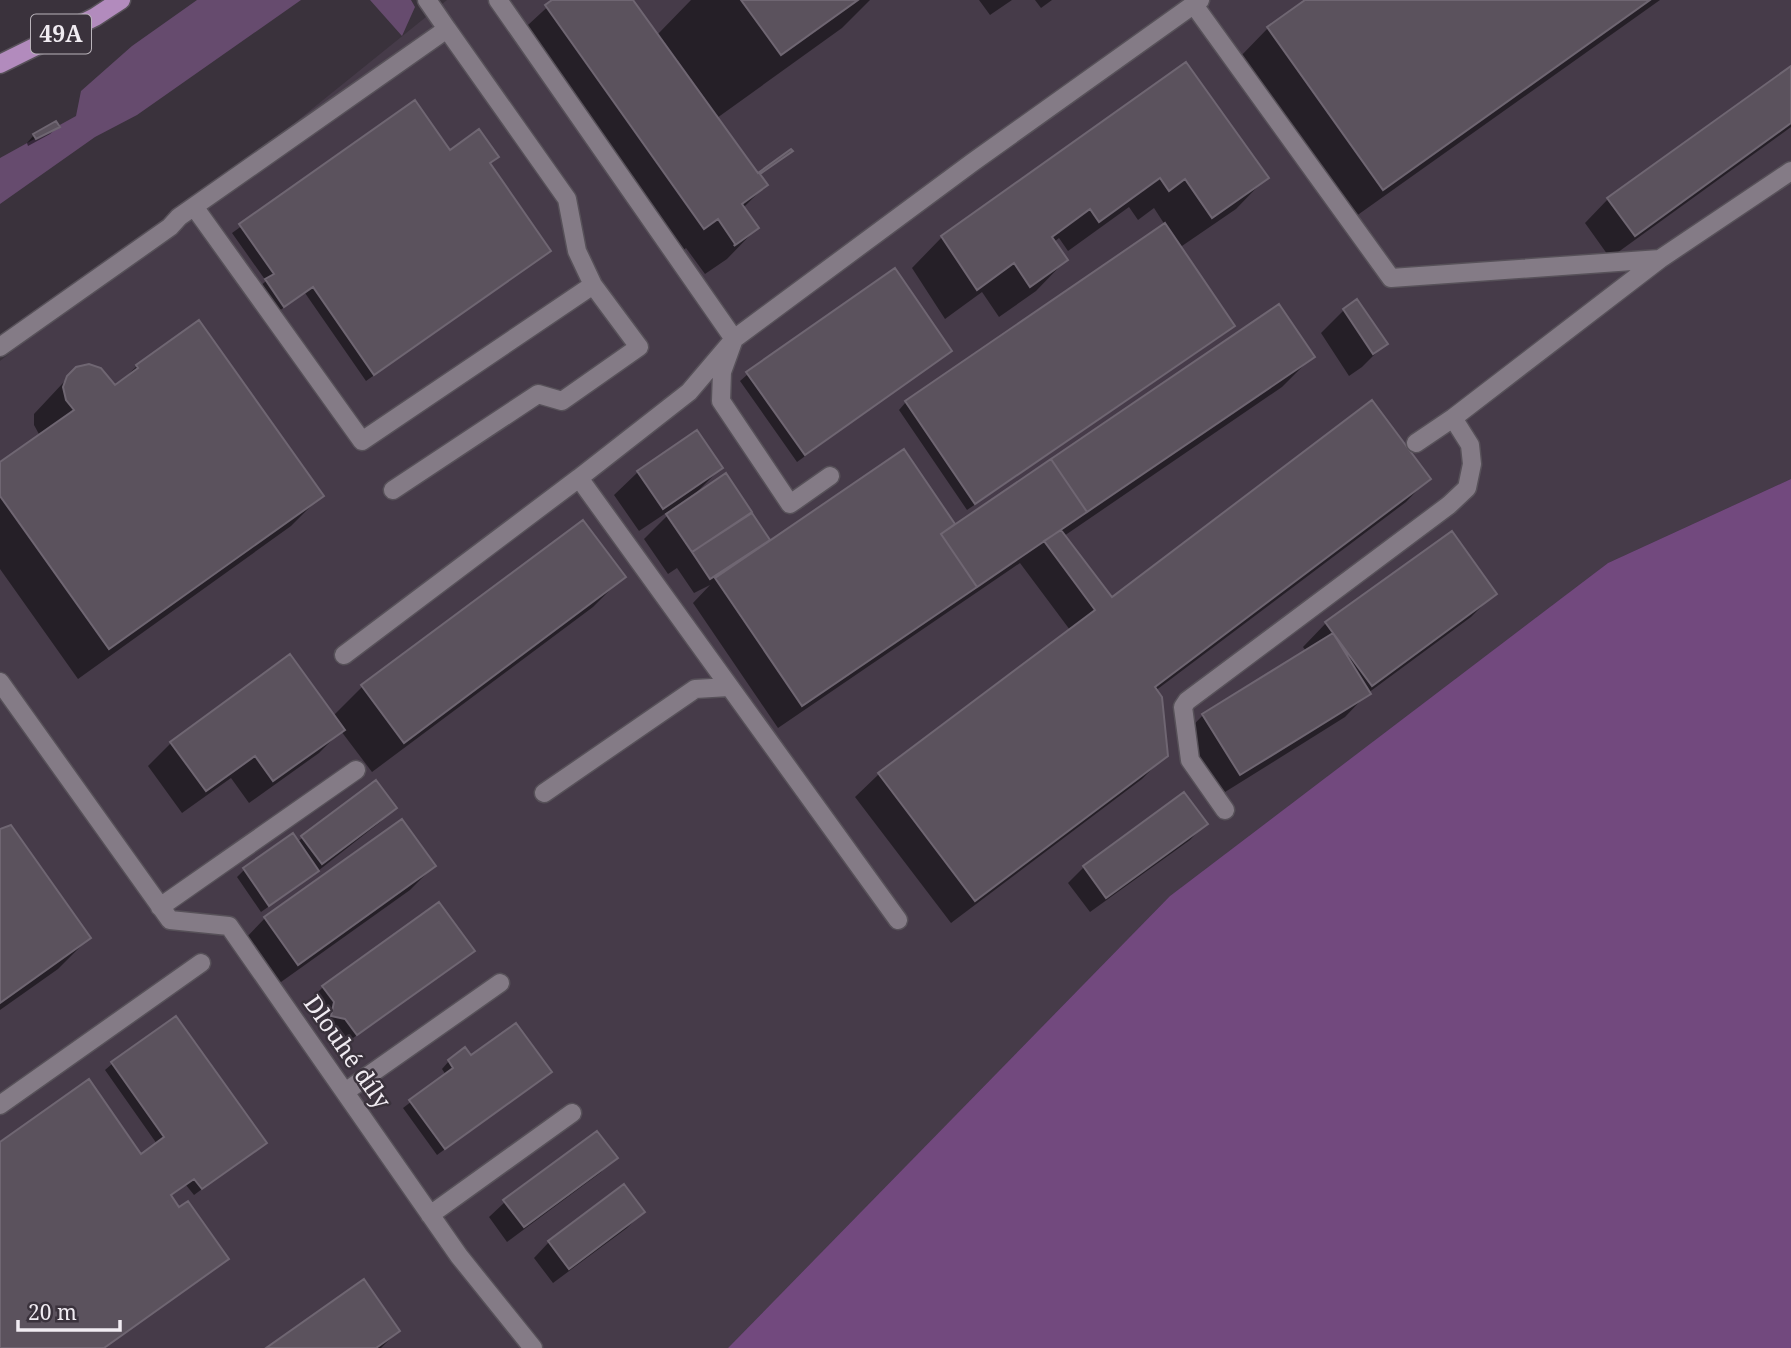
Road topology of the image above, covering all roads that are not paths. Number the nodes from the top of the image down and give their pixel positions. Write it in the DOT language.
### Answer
graph roads {
  1 [pos="121,0"];
  2 [pos="427,0"];
  3 [pos="498,0"];
  4 [pos="1197,2"];
  5 [pos="447,29"];
  6 [pos="0,64"];
  7 [pos="1791,171"];
  8 [pos="195,208"];
  9 [pos="1660,259"];
  10 [pos="593,285"];
  11 [pos="734,338"];
  12 [pos="0,347"];
  13 [pos="1453,418"];
  14 [pos="1416,443"];
  15 [pos="830,476"];
  16 [pos="579,478"];
  17 [pos="393,490"];
  18 [pos="344,655"];
  19 [pos="0,682"];
  20 [pos="729,687"];
  21 [pos="356,770"];
  22 [pos="544,793"];
  23 [pos="1225,810"];
  24 [pos="165,913"];
  25 [pos="898,920"];
  26 [pos="201,963"];
  27 [pos="500,983"];
  28 [pos="345,1092"];
  29 [pos="0,1105"];
  30 [pos="572,1113"];
  31 [pos="430,1215"];
  32 [pos="533,1348"];
  1 -- 6 [label="main road, 49A"];
  2 -- 5 [label="street"];
  3 -- 11 [label="street"];
  4 -- 9 [label="street"];
  4 -- 11 [label="street"];
  5 -- 8 [label="street"];
  5 -- 10 [label="street"];
  7 -- 9 [label="street"];
  8 -- 10 [label="street"];
  8 -- 12 [label="street"];
  9 -- 13 [label="street"];
  10 -- 17 [label="street"];
  11 -- 15 [label="street"];
  11 -- 16 [label="street"];
  13 -- 14 [label="street"];
  13 -- 23 [label="street"];
  16 -- 18 [label="street"];
  16 -- 20 [label="street"];
  19 -- 24 [label="street"];
  20 -- 22 [label="street"];
  20 -- 25 [label="street"];
  21 -- 24 [label="street"];
  24 -- 28 [label="street, Dlouhé díly"];
  26 -- 29 [label="street"];
  27 -- 28 [label="street"];
  28 -- 31 [label="street, Dlouhé díly"];
  30 -- 31 [label="street"];
  31 -- 32 [label="street, Dlouhé díly"];
}
